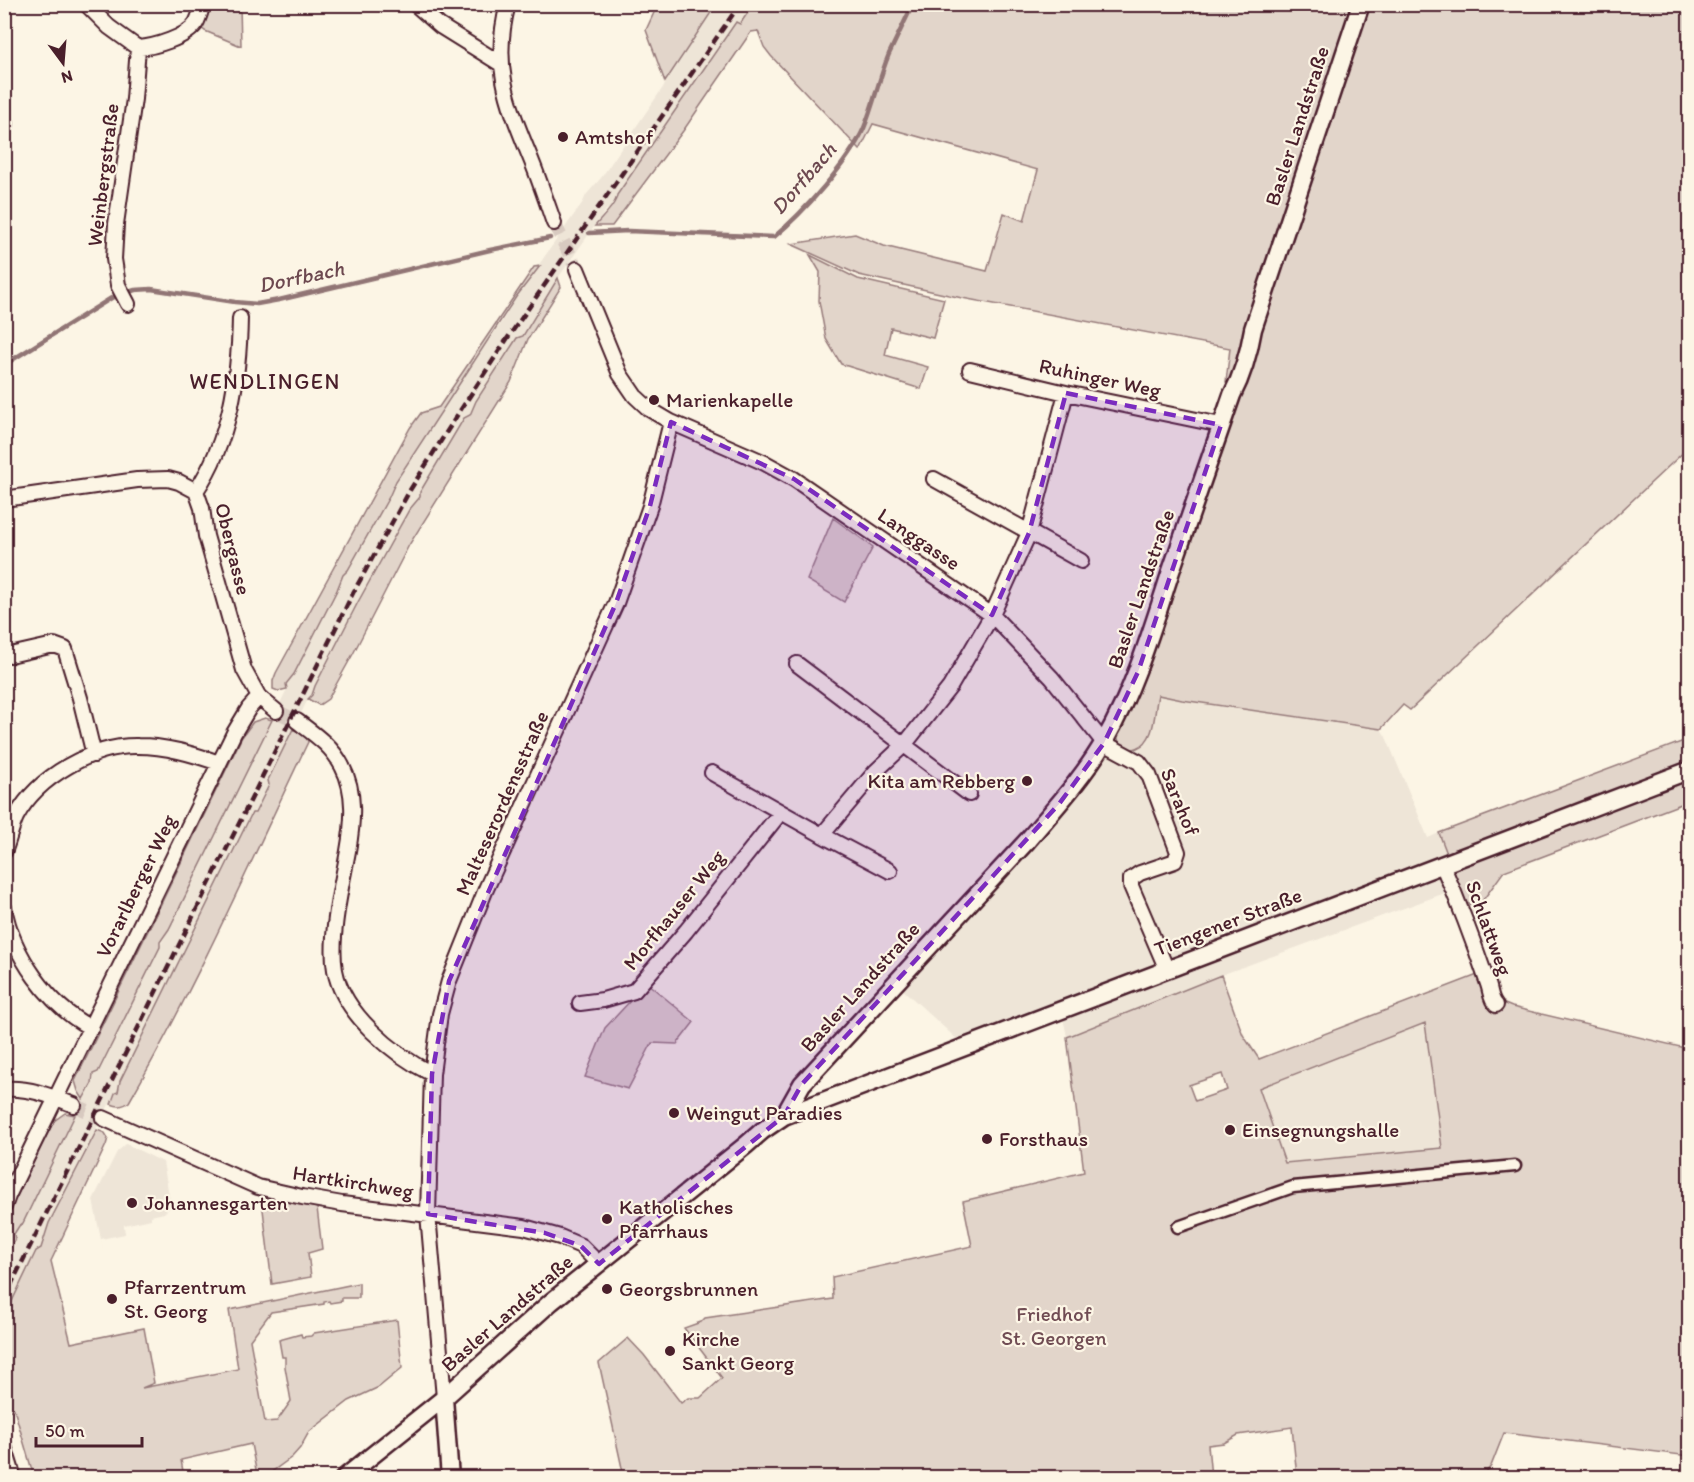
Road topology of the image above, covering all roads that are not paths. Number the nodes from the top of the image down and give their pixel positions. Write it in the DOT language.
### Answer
graph roads {
  1 [pos="86,4"];
  2 [pos="203,4"];
  3 [pos="415,4"];
  4 [pos="508,4"];
  5 [pos="1361,4"];
  6 [pos="138,48"];
  7 [pos="501,64"];
  8 [pos="554,223"];
  9 [pos="577,269"];
  10 [pos="124,297"];
  11 [pos="240,318"];
  12 [pos="970,370"];
  13 [pos="1066,393"];
  14 [pos="671,422"];
  15 [pos="1221,425"];
  16 [pos="934,479"];
  17 [pos="196,491"];
  18 [pos="4,499"];
  19 [pos="1029,533"];
  20 [pos="1081,561"];
  21 [pos="992,615"];
  22 [pos="10,655"];
  23 [pos="797,663"];
  24 [pos="259,697"];
  25 [pos="276,711"];
  26 [pos="297,721"];
  27 [pos="1104,743"];
  28 [pos="905,744"];
  29 [pos="94,755"];
  30 [pos="219,763"];
  31 [pos="1689,770"];
  32 [pos="712,773"];
  33 [pos="969,794"];
  34 [pos="781,812"];
  35 [pos="822,835"];
  36 [pos="4,852"];
  37 [pos="1442,864"];
  38 [pos="890,871"];
  39 [pos="4,907"];
  40 [pos="1167,970"];
  41 [pos="580,1003"];
  42 [pos="1496,1005"];
  43 [pos="91,1028"];
  44 [pos="432,1074"];
  45 [pos="4,1089"];
  46 [pos="56,1097"];
  47 [pos="74,1105"];
  48 [pos="784,1116"];
  49 [pos="104,1118"];
  50 [pos="1515,1166"];
  51 [pos="4,1207"];
  52 [pos="428,1214"];
  53 [pos="1178,1227"];
  54 [pos="599,1264"];
  55 [pos="444,1398"];
  56 [pos="4,1446"];
  57 [pos="14,1478"];
  58 [pos="344,1478"];
  59 [pos="450,1478"];
  1 -- 6 [label="street"];
  2 -- 6 [label="street"];
  3 -- 7 [label="street"];
  4 -- 7 [label="street"];
  5 -- 15 [label="street, Basler Landstraße"];
  6 -- 10 [label="street, Weinbergstraße"];
  7 -- 8 [label="street"];
  9 -- 14 [label="street"];
  11 -- 17 [label="street, Obergasse"];
  12 -- 13 [label="street, Ruhinger Weg"];
  13 -- 15 [label="street, Ruhinger Weg"];
  13 -- 19 [label="street"];
  14 -- 21 [label="street, Langgasse"];
  14 -- 44 [label="street, Malteserordensstraße"];
  15 -- 27 [label="street, Basler Landstraße"];
  16 -- 19 [label="street"];
  17 -- 18 [label="street"];
  17 -- 24 [label="street, Obergasse"];
  19 -- 20 [label="street"];
  19 -- 21 [label="street"];
  21 -- 27 [label="street, Langgasse"];
  21 -- 28 [label="street"];
  22 -- 29 [label="street"];
  23 -- 28 [label="street"];
  24 -- 25 [label="street, Obergasse"];
  24 -- 30 [label="street, Vorarlberger Weg"];
  26 -- 44 [label="street"];
  27 -- 40 [label="street, Sarahof"];
  27 -- 48 [label="street, Basler Landstraße"];
  28 -- 33 [label="street"];
  28 -- 35 [label="street"];
  29 -- 30 [label="street"];
  29 -- 36 [label="street"];
  30 -- 43 [label="street, Vorarlberger Weg"];
  31 -- 37 [label="street, Tiengener Straße"];
  32 -- 34 [label="street"];
  34 -- 35 [label="street"];
  34 -- 41 [label="street, Morfhauser Weg"];
  35 -- 38 [label="street"];
  37 -- 40 [label="street, Tiengener Straße"];
  37 -- 42 [label="street, Schlattweg"];
  39 -- 43 [label="street"];
  40 -- 48 [label="street, Tiengener Straße"];
  43 -- 46 [label="street, Vorarlberger Weg"];
  44 -- 52 [label="street, Malteserordensstraße"];
  45 -- 46 [label="street"];
  46 -- 47 [label="street"];
  46 -- 51 [label="street, Vorarlberger Weg"];
  48 -- 54 [label="street, Basler Landstraße"];
  49 -- 52 [label="street, Hartkirchweg"];
  50 -- 53 [label="street"];
  52 -- 54 [label="street, Hartkirchweg"];
  52 -- 55 [label="street, Malteserordensstraße"];
  54 -- 55 [label="street, Basler Landstraße"];
  55 -- 58 [label="street, Basler Landstraße"];
  55 -- 59 [label="street"];
  56 -- 57 [label="street"];
}
